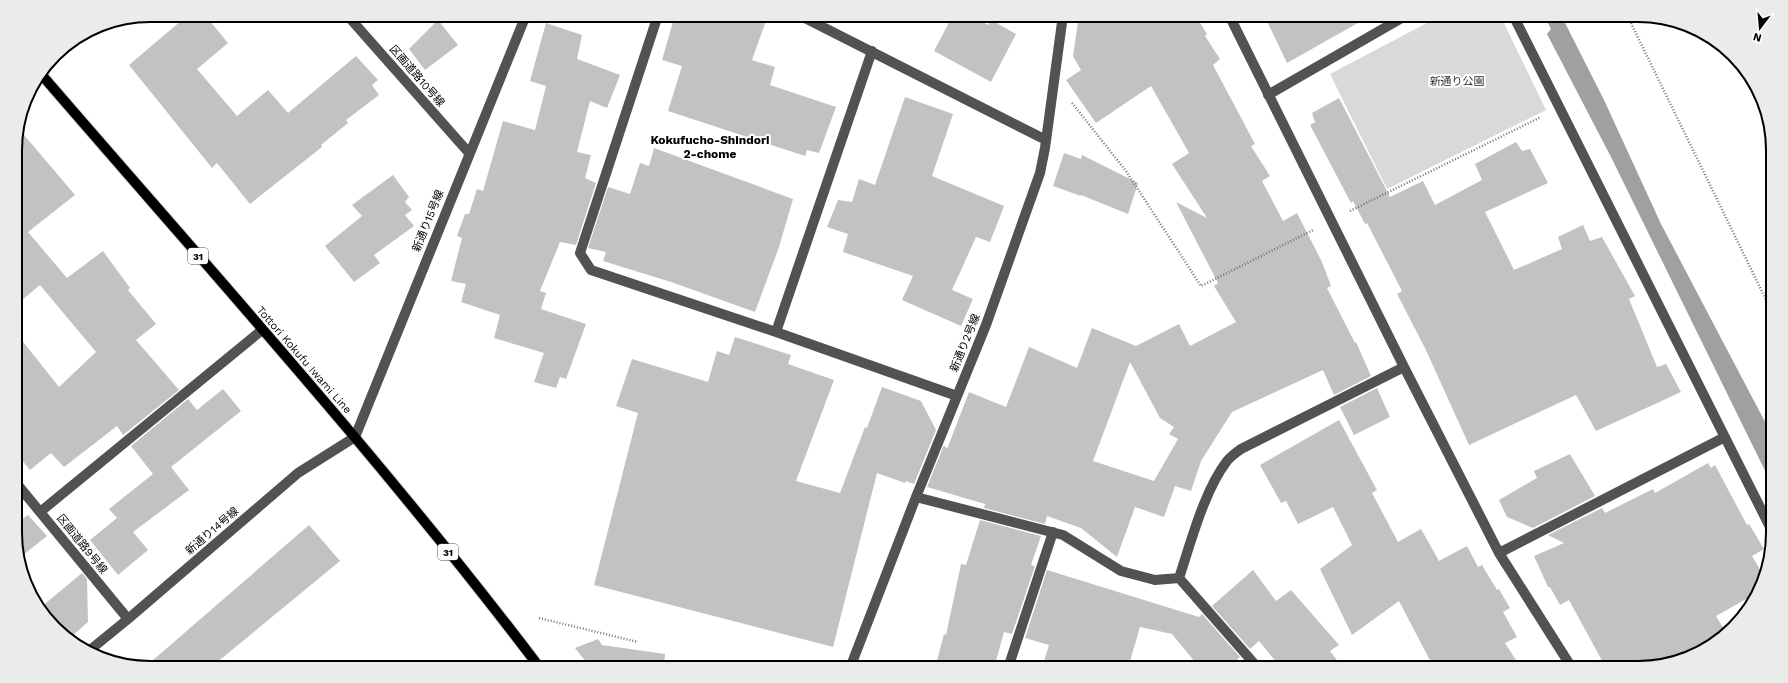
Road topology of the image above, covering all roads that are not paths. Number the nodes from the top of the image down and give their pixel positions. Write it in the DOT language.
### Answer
graph roads {
  1 [pos="353,22"];
  2 [pos="523,22"];
  3 [pos="656,22"];
  4 [pos="813,22"];
  5 [pos="1062,22"];
  6 [pos="1232,22"];
  7 [pos="1395,22"];
  8 [pos="1517,22"];
  9 [pos="872,51"];
  10 [pos="44,78"];
  11 [pos="1268,95"];
  12 [pos="1046,140"];
  13 [pos="469,153"];
  14 [pos="262,330"];
  15 [pos="776,332"];
  16 [pos="1404,367"];
  17 [pos="957,396"];
  18 [pos="355,437"];
  19 [pos="1725,437"];
  20 [pos="22,490"];
  21 [pos="916,497"];
  22 [pos="40,512"];
  23 [pos="1766,518"];
  24 [pos="1053,532"];
  25 [pos="1500,553"];
  26 [pos="1179,578"];
  27 [pos="128,619"];
  28 [pos="93,648"];
  29 [pos="535,661"];
  30 [pos="853,661"];
  31 [pos="1010,661"];
  32 [pos="1252,661"];
  33 [pos="1568,661"];
  1 -- 13 [label="street, 区画道路10号線"];
  2 -- 13 [label="street, 新通り15号線"];
  3 -- 15 [label="street"];
  4 -- 9 [label="street"];
  5 -- 12 [label="street, 新通り2号線"];
  6 -- 11 [label="street"];
  7 -- 11 [label="street"];
  8 -- 19 [label="street"];
  9 -- 12 [label="street"];
  9 -- 15 [label="street"];
  10 -- 14 [label="main road, Tottori Kokufu Iwami Line / 31"];
  11 -- 16 [label="street"];
  12 -- 17 [label="street, 新通り2号線"];
  13 -- 18 [label="street, 新通り15号線"];
  14 -- 18 [label="main road, Tottori Kokufu Iwami Line / 31"];
  14 -- 22 [label="street"];
  15 -- 17 [label="street"];
  16 -- 25 [label="street"];
  16 -- 26 [label="street"];
  17 -- 21 [label="street, 新通り2号線"];
  18 -- 27 [label="street, 新通り14号線"];
  18 -- 29 [label="main road, Tottori Kokufu Iwami Line / 31"];
  19 -- 23 [label="street"];
  19 -- 25 [label="street"];
  20 -- 22 [label="street, 区画道路9号線"];
  21 -- 24 [label="street"];
  21 -- 30 [label="street, 新通り2号線"];
  22 -- 27 [label="street, 区画道路9号線"];
  24 -- 26 [label="street"];
  24 -- 31 [label="street"];
  25 -- 33 [label="street"];
  26 -- 32 [label="street"];
  27 -- 28 [label="street, 新通り14号線"];
}
